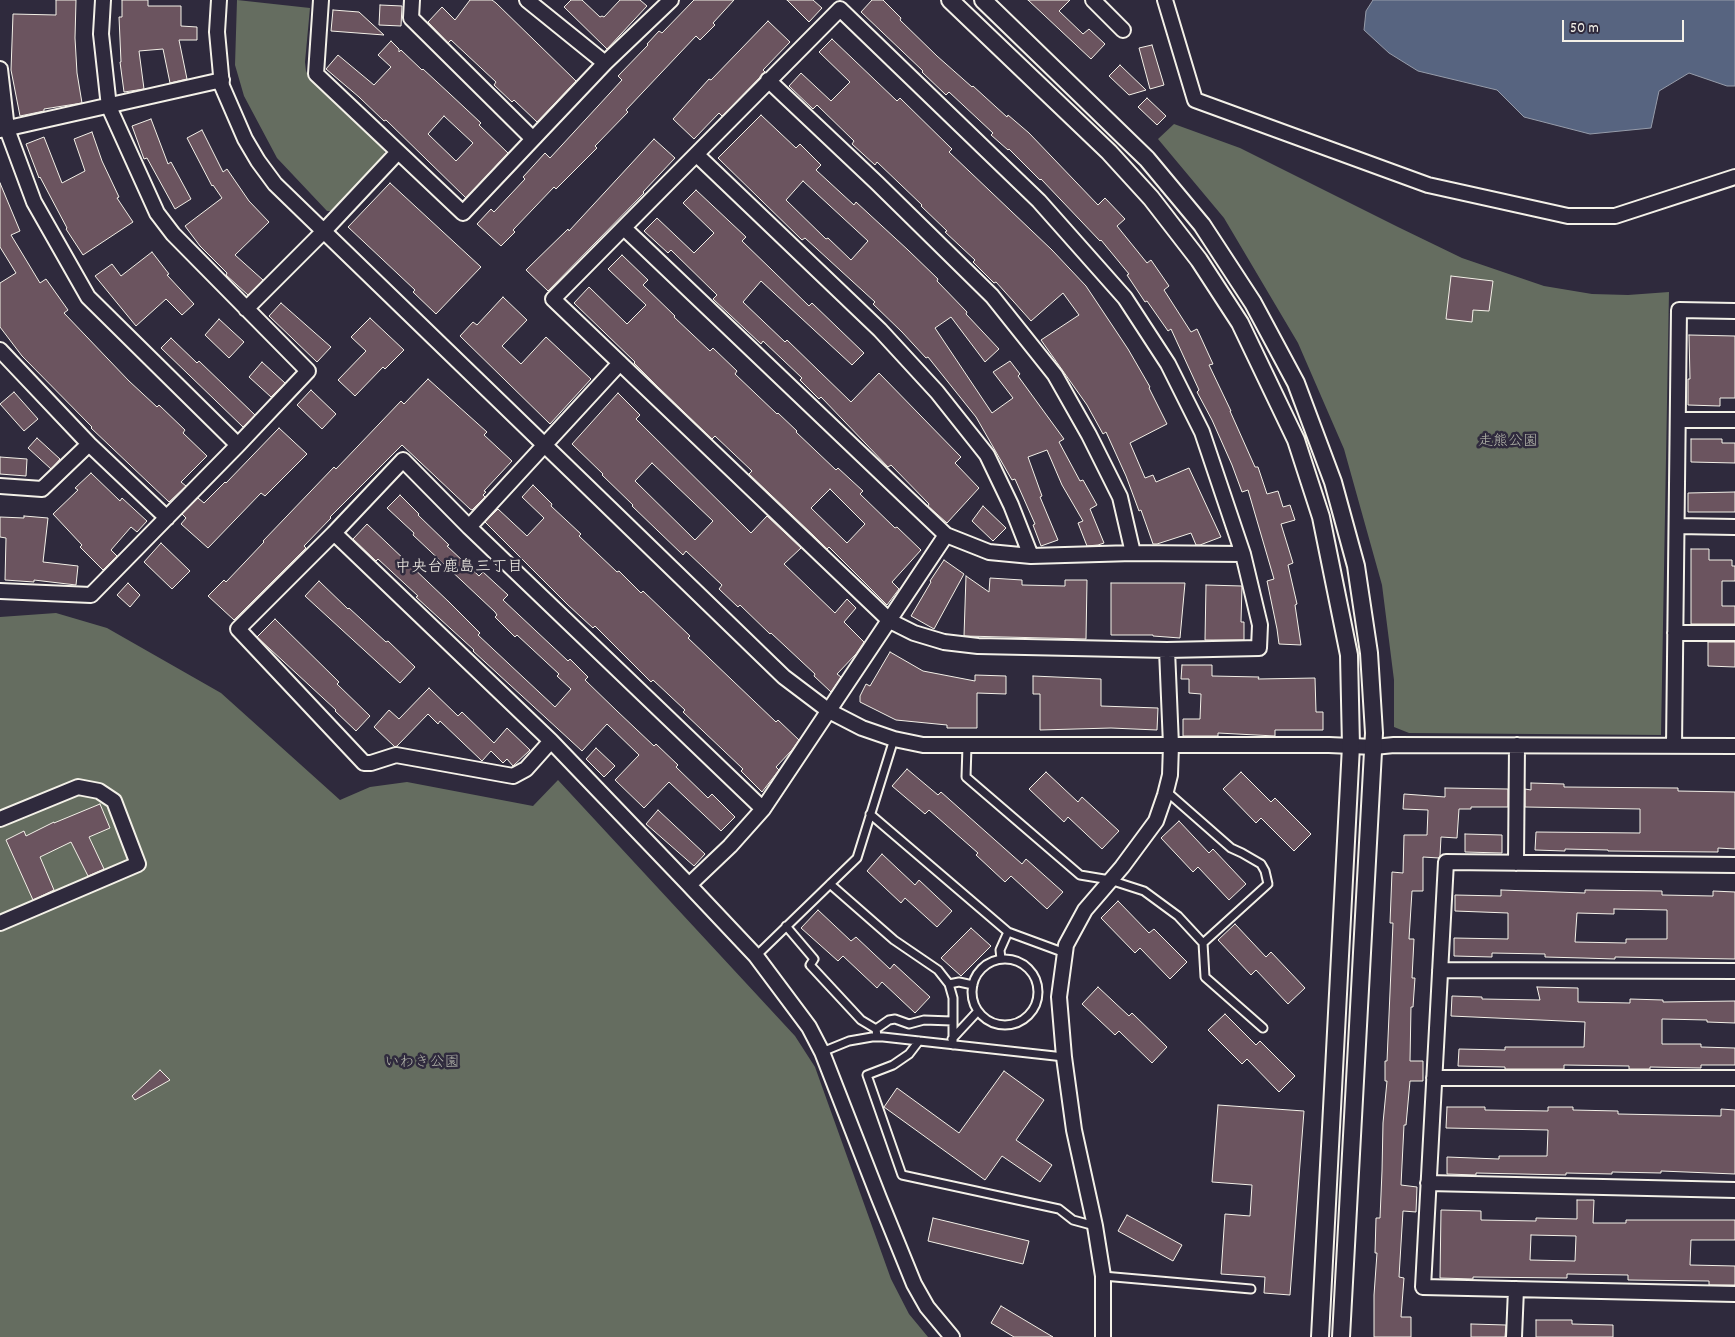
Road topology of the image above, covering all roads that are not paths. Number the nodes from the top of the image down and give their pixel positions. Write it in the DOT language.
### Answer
graph roads {
  1 [pos="104,0"];
  2 [pos="219,0"];
  3 [pos="321,0"];
  4 [pos="412,0"];
  5 [pos="528,0"];
  6 [pos="671,0"];
  7 [pos="950,0"];
  8 [pos="983,0"];
  9 [pos="1092,0"];
  10 [pos="1164,0"];
  11 [pos="1123,30"];
  12 [pos="605,63"];
  13 [pos="0,69"];
  14 [pos="222,80"];
  15 [pos="768,80"];
  16 [pos="109,107"];
  17 [pos="4,130"];
  18 [pos="533,139"];
  19 [pos="398,152"];
  20 [pos="696,155"];
  21 [pos="1735,177"];
  22 [pos="624,228"];
  23 [pos="323,232"];
  24 [pos="246,309"];
  25 [pos="1735,310"];
  26 [pos="1,353"];
  27 [pos="620,364"];
  28 [pos="1679,420"];
  29 [pos="1735,420"];
  30 [pos="89,444"];
  31 [pos="544,445"];
  32 [pos="238,446"];
  33 [pos="0,486"];
  34 [pos="167,518"];
  35 [pos="1677,526"];
  36 [pos="469,527"];
  37 [pos="1735,527"];
  38 [pos="334,533"];
  39 [pos="946,535"];
  40 [pos="1133,553"];
  41 [pos="1243,554"];
  42 [pos="1031,556"];
  43 [pos="0,591"];
  44 [pos="890,621"];
  45 [pos="1675,633"];
  46 [pos="1735,633"];
  47 [pos="1167,650"];
  48 [pos="829,711"];
  49 [pos="894,739"];
  50 [pos="551,741"];
  51 [pos="1171,745"];
  52 [pos="1517,745"];
  53 [pos="967,746"];
  54 [pos="1351,746"];
  55 [pos="1674,746"];
  56 [pos="1735,746"];
  57 [pos="1374,748"];
  58 [pos="1166,791"];
  59 [pos="763,809"];
  60 [pos="870,814"];
  61 [pos="0,820"];
  62 [pos="1516,863"];
  63 [pos="1735,865"];
  64 [pos="1110,880"];
  65 [pos="689,884"];
  66 [pos="830,884"];
  67 [pos="0,923"];
  68 [pos="786,926"];
  69 [pos="1008,932"];
  70 [pos="1203,944"];
  71 [pos="1065,953"];
  72 [pos="756,956"];
  73 [pos="1001,959"];
  74 [pos="1440,970"];
  75 [pos="1735,971"];
  76 [pos="949,984"];
  77 [pos="973,986"];
  78 [pos="978,1011"];
  79 [pos="952,1022"];
  80 [pos="1263,1028"];
  81 [pos="876,1029"];
  82 [pos="877,1037"];
  83 [pos="919,1041"];
  84 [pos="953,1042"];
  85 [pos="822,1052"];
  86 [pos="1064,1057"];
  87 [pos="1434,1078"];
  88 [pos="1735,1078"];
  89 [pos="1428,1183"];
  90 [pos="1735,1190"];
  91 [pos="1095,1226"];
  92 [pos="1103,1276"];
  93 [pos="1251,1289"];
  94 [pos="1516,1289"];
  95 [pos="1735,1294"];
  96 [pos="952,1337"];
  97 [pos="1103,1337"];
  98 [pos="1320,1337"];
  99 [pos="1341,1337"];
  100 [pos="1514,1337"];
  1 -- 16 [label="street"];
  2 -- 14 [label="street"];
  3 -- 19 [label="street"];
  4 -- 18 [label="street"];
  5 -- 12 [label="street"];
  6 -- 12 [label="street"];
  7 -- 54 [label="street"];
  8 -- 57 [label="street"];
  9 -- 11 [label="street"];
  10 -- 21 [label="street"];
  12 -- 18 [label="street"];
  13 -- 17 [label="street"];
  14 -- 16 [label="street"];
  14 -- 23 [label="street"];
  15 -- 20 [label="street"];
  15 -- 40 [label="street"];
  15 -- 41 [label="street"];
  16 -- 17 [label="street"];
  16 -- 24 [label="street"];
  17 -- 32 [label="street"];
  18 -- 19 [label="street"];
  19 -- 23 [label="street"];
  20 -- 22 [label="street"];
  20 -- 42 [label="street"];
  22 -- 27 [label="street"];
  22 -- 39 [label="street"];
  23 -- 24 [label="street"];
  23 -- 31 [label="street"];
  24 -- 32 [label="street"];
  25 -- 28 [label="street"];
  26 -- 30 [label="street"];
  27 -- 31 [label="street"];
  27 -- 44 [label="street"];
  28 -- 29 [label="street"];
  28 -- 35 [label="street"];
  30 -- 33 [label="street"];
  30 -- 34 [label="street"];
  31 -- 36 [label="street"];
  31 -- 48 [label="street"];
  32 -- 34 [label="street"];
  34 -- 43 [label="street"];
  35 -- 37 [label="street"];
  35 -- 45 [label="street"];
  36 -- 38 [label="street"];
  36 -- 59 [label="street"];
  38 -- 50 [label="street"];
  38 -- 50 [label="street"];
  39 -- 42 [label="street"];
  39 -- 44 [label="street"];
  40 -- 41 [label="street"];
  40 -- 42 [label="street"];
  41 -- 47 [label="street"];
  44 -- 47 [label="street"];
  44 -- 48 [label="street"];
  45 -- 46 [label="street"];
  45 -- 55 [label="street"];
  47 -- 51 [label="street"];
  48 -- 49 [label="street"];
  48 -- 59 [label="street"];
  49 -- 53 [label="street"];
  49 -- 60 [label="lane"];
  50 -- 65 [label="street"];
  51 -- 53 [label="street"];
  51 -- 54 [label="street"];
  51 -- 58 [label="street"];
  52 -- 55 [label="street"];
  52 -- 57 [label="street"];
  52 -- 62 [label="street"];
  53 -- 64 [label="lane"];
  54 -- 57 [label="street"];
  54 -- 98 [label="street"];
  55 -- 56 [label="street"];
  57 -- 99 [label="street"];
  58 -- 64 [label="street"];
  58 -- 70 [label="lane"];
  59 -- 65 [label="street"];
  60 -- 66 [label="lane"];
  60 -- 69 [label="lane"];
  61 -- 67 [label="street"];
  62 -- 63 [label="street"];
  62 -- 74 [label="street"];
  64 -- 70 [label="lane"];
  64 -- 71 [label="street"];
  65 -- 72 [label="street"];
  66 -- 68 [label="lane"];
  66 -- 76 [label="lane"];
  68 -- 72 [label="lane"];
  68 -- 81 [label="lane"];
  69 -- 71 [label="lane"];
  69 -- 73 [label="lane"];
  70 -- 80 [label="lane"];
  71 -- 86 [label="street"];
  72 -- 85 [label="street"];
  73 -- 77 [label="lane"];
  73 -- 78 [label="lane"];
  74 -- 75 [label="street"];
  74 -- 87 [label="street"];
  76 -- 77 [label="lane"];
  76 -- 79 [label="lane"];
  77 -- 78 [label="lane"];
  78 -- 84 [label="lane"];
  79 -- 81 [label="lane"];
  79 -- 84 [label="lane"];
  81 -- 82 [label="lane"];
  82 -- 83 [label="lane"];
  82 -- 85 [label="lane"];
  83 -- 84 [label="lane"];
  83 -- 91 [label="lane"];
  84 -- 86 [label="lane"];
  85 -- 96 [label="street"];
  86 -- 91 [label="street"];
  87 -- 88 [label="street"];
  87 -- 89 [label="street"];
  89 -- 90 [label="street"];
  89 -- 94 [label="street"];
  91 -- 92 [label="street"];
  92 -- 93 [label="lane"];
  92 -- 97 [label="street"];
  94 -- 95 [label="street"];
  94 -- 100 [label="street"];
}
